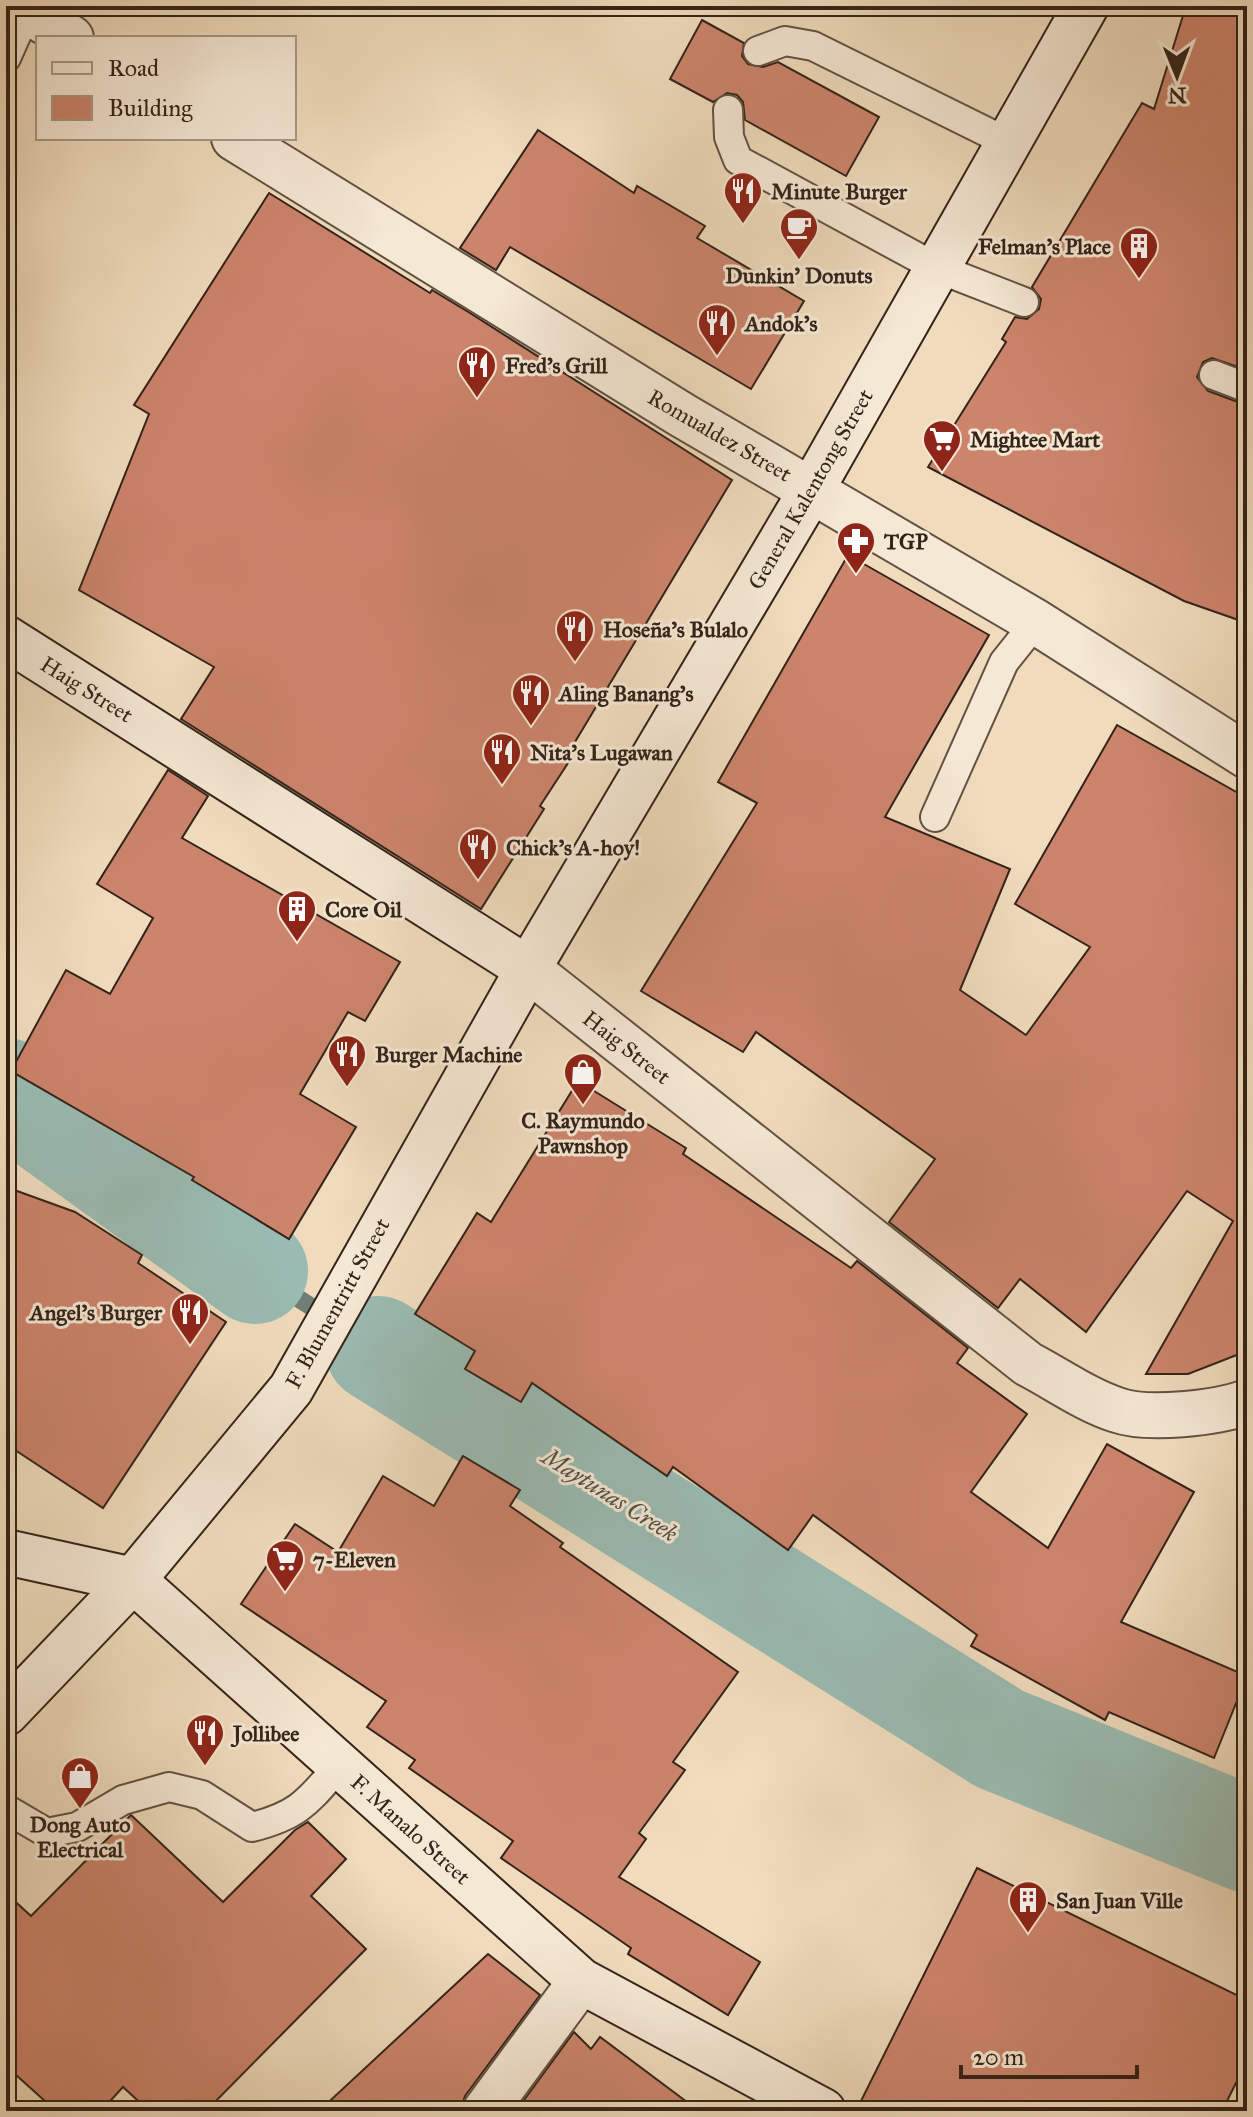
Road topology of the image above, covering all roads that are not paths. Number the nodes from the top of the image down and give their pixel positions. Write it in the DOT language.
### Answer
graph roads {
  1 [pos="1086,6"];
  2 [pos="23,8"];
  3 [pos="68,36"];
  4 [pos="758,51"];
  5 [pos="6,58"];
  6 [pos="728,110"];
  7 [pos="237,140"];
  8 [pos="1009,143"];
  9 [pos="937,268"];
  10 [pos="1024,302"];
  11 [pos="1214,375"];
  12 [pos="1240,385"];
  13 [pos="812,489"];
  14 [pos="1036,622"];
  15 [pos="6,638"];
  16 [pos="1247,756"];
  17 [pos="935,817"];
  18 [pos="528,969"];
  19 [pos="1247,1402"];
  20 [pos="6,1552"];
  21 [pos="133,1580"];
  22 [pos="6,1713"];
  23 [pos="340,1765"];
  24 [pos="6,1809"];
  25 [pos="581,1981"];
  26 [pos="485,2111"];
  27 [pos="823,2111"];
  1 -- 8 [label="street, General Kalentong Street"];
  2 -- 3 [label="street"];
  2 -- 5 [label="lane"];
  4 -- 8 [label="lane"];
  6 -- 9 [label="lane"];
  7 -- 13 [label="street, Romualdez Street"];
  8 -- 9 [label="street, General Kalentong Street"];
  9 -- 10 [label="lane"];
  9 -- 13 [label="street, General Kalentong Street"];
  11 -- 12 [label="lane"];
  13 -- 14 [label="street, Romualdez Street"];
  13 -- 18 [label="street, General Kalentong Street"];
  14 -- 16 [label="street, Romualdez Street"];
  14 -- 17 [label="lane"];
  15 -- 18 [label="street, Haig Street"];
  18 -- 19 [label="street, Haig Street"];
  18 -- 21 [label="street, F. Blumentritt Street"];
  20 -- 21 [label="street, F. Manalo Street"];
  21 -- 22 [label="street, F. Blumentritt Street"];
  21 -- 23 [label="street, F. Manalo Street"];
  23 -- 24 [label="lane"];
  23 -- 25 [label="street, F. Manalo Street"];
  25 -- 26 [label="street"];
  25 -- 27 [label="street, F. Manalo Street"];
}
